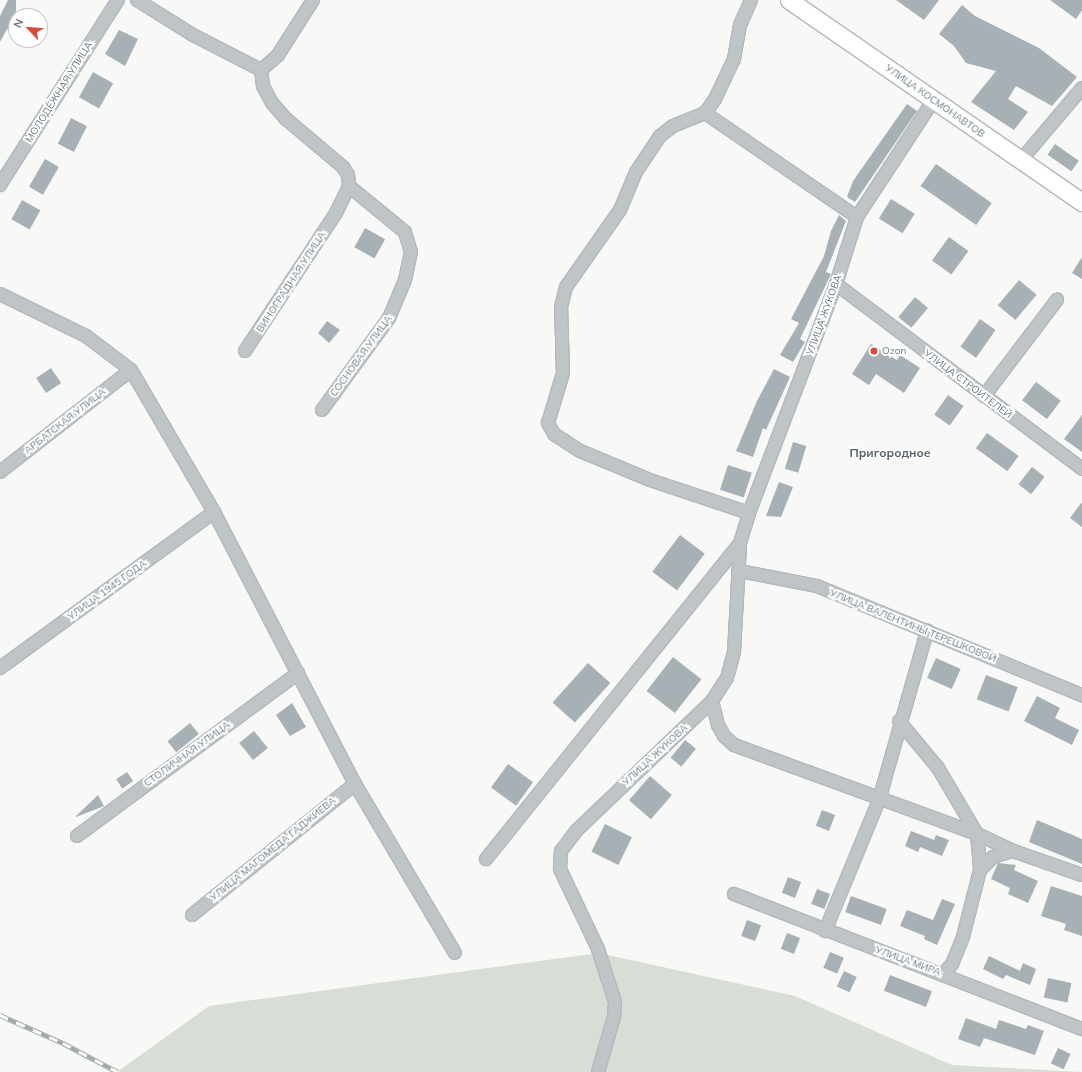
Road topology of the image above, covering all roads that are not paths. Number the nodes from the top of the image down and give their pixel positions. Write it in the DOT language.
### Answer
graph roads {
  1 [pos="118,0"];
  2 [pos="137,0"];
  3 [pos="313,0"];
  4 [pos="751,0"];
  5 [pos="789,0"];
  6 [pos="261,70"];
  7 [pos="1082,88"];
  8 [pos="933,101"];
  9 [pos="704,113"];
  10 [pos="1021,160"];
  11 [pos="0,185"];
  12 [pos="349,186"];
  13 [pos="1082,202"];
  14 [pos="857,217"];
  15 [pos="836,284"];
  16 [pos="3,299"];
  17 [pos="1057,300"];
  18 [pos="245,351"];
  19 [pos="131,370"];
  20 [pos="984,396"];
  21 [pos="322,410"];
  22 [pos="1082,469"];
  23 [pos="0,472"];
  24 [pos="214,512"];
  25 [pos="750,513"];
  26 [pos="740,542"];
  27 [pos="740,571"];
  28 [pos="927,631"];
  29 [pos="0,668"];
  30 [pos="298,672"];
  31 [pos="1082,695"];
  32 [pos="712,701"];
  33 [pos="899,721"];
  34 [pos="354,784"];
  35 [pos="879,800"];
  36 [pos="978,834"];
  37 [pos="77,836"];
  38 [pos="1013,851"];
  39 [pos="486,859"];
  40 [pos="980,870"];
  41 [pos="1082,875"];
  42 [pos="734,894"];
  43 [pos="192,915"];
  44 [pos="825,931"];
  45 [pos="455,953"];
  46 [pos="943,974"];
  47 [pos="1082,1029"];
  48 [pos="598,1072"];
  1 -- 11 [label="street, МОЛОДЁЖНАЯ УЛИЦА"];
  2 -- 6 [label="street"];
  3 -- 6 [label="street"];
  4 -- 9 [label="street"];
  5 -- 8 [label="street, УЛИЦА КОСМОНАВТОВ"];
  6 -- 12 [label="street"];
  7 -- 10 [label="street"];
  8 -- 10 [label="street, УЛИЦА КОСМОНАВТОВ"];
  8 -- 14 [label="street, УЛИЦА ЖУКОВА"];
  9 -- 14 [label="street"];
  9 -- 25 [label="street"];
  10 -- 13 [label="street, УЛИЦА КОСМОНАВТОВ"];
  12 -- 18 [label="street, ВИНОГРАДНАЯ УЛИЦА"];
  12 -- 21 [label="street, СОСНОВАЯ УЛИЦА"];
  14 -- 15 [label="street, УЛИЦА ЖУКОВА"];
  15 -- 20 [label="street, УЛИЦА СТРОИТЕЛЕЙ"];
  15 -- 25 [label="street, УЛИЦА ЖУКОВА"];
  16 -- 19 [label="street"];
  17 -- 20 [label="street"];
  19 -- 23 [label="street, АРБАТСКАЯ УЛИЦА"];
  19 -- 24 [label="street"];
  20 -- 22 [label="street, УЛИЦА СТРОИТЕЛЕЙ"];
  24 -- 29 [label="street, УЛИЦА 1945 ГОДА"];
  24 -- 30 [label="street"];
  25 -- 26 [label="street, УЛИЦА ЖУКОВА"];
  26 -- 27 [label="street, УЛИЦА ЖУКОВА"];
  26 -- 39 [label="street, УЛИЦА ЖУКОВА"];
  27 -- 28 [label="street, УЛИЦА ВАЛЕНТИНЫ ТЕРЕШКОВОЙ"];
  27 -- 32 [label="street, УЛИЦА ЖУКОВА"];
  28 -- 31 [label="street, УЛИЦА ВАЛЕНТИНЫ ТЕРЕШКОВОЙ"];
  28 -- 33 [label="street"];
  30 -- 34 [label="street"];
  30 -- 37 [label="street, СТОЛИЧНАЯ УЛИЦА"];
  32 -- 35 [label="street"];
  32 -- 48 [label="street, УЛИЦА ЖУКОВА"];
  33 -- 35 [label="street"];
  33 -- 36 [label="street"];
  34 -- 43 [label="street, УЛИЦА МАГОМЕДА ГАДЖИЕВА"];
  34 -- 45 [label="street"];
  35 -- 36 [label="street"];
  35 -- 44 [label="street"];
  36 -- 38 [label="street"];
  36 -- 40 [label="street"];
  38 -- 40 [label="street"];
  38 -- 41 [label="street"];
  40 -- 46 [label="street"];
  42 -- 44 [label="street, УЛИЦА МИРА"];
  44 -- 46 [label="street, УЛИЦА МИРА"];
  46 -- 47 [label="street, УЛИЦА МИРА"];
}
